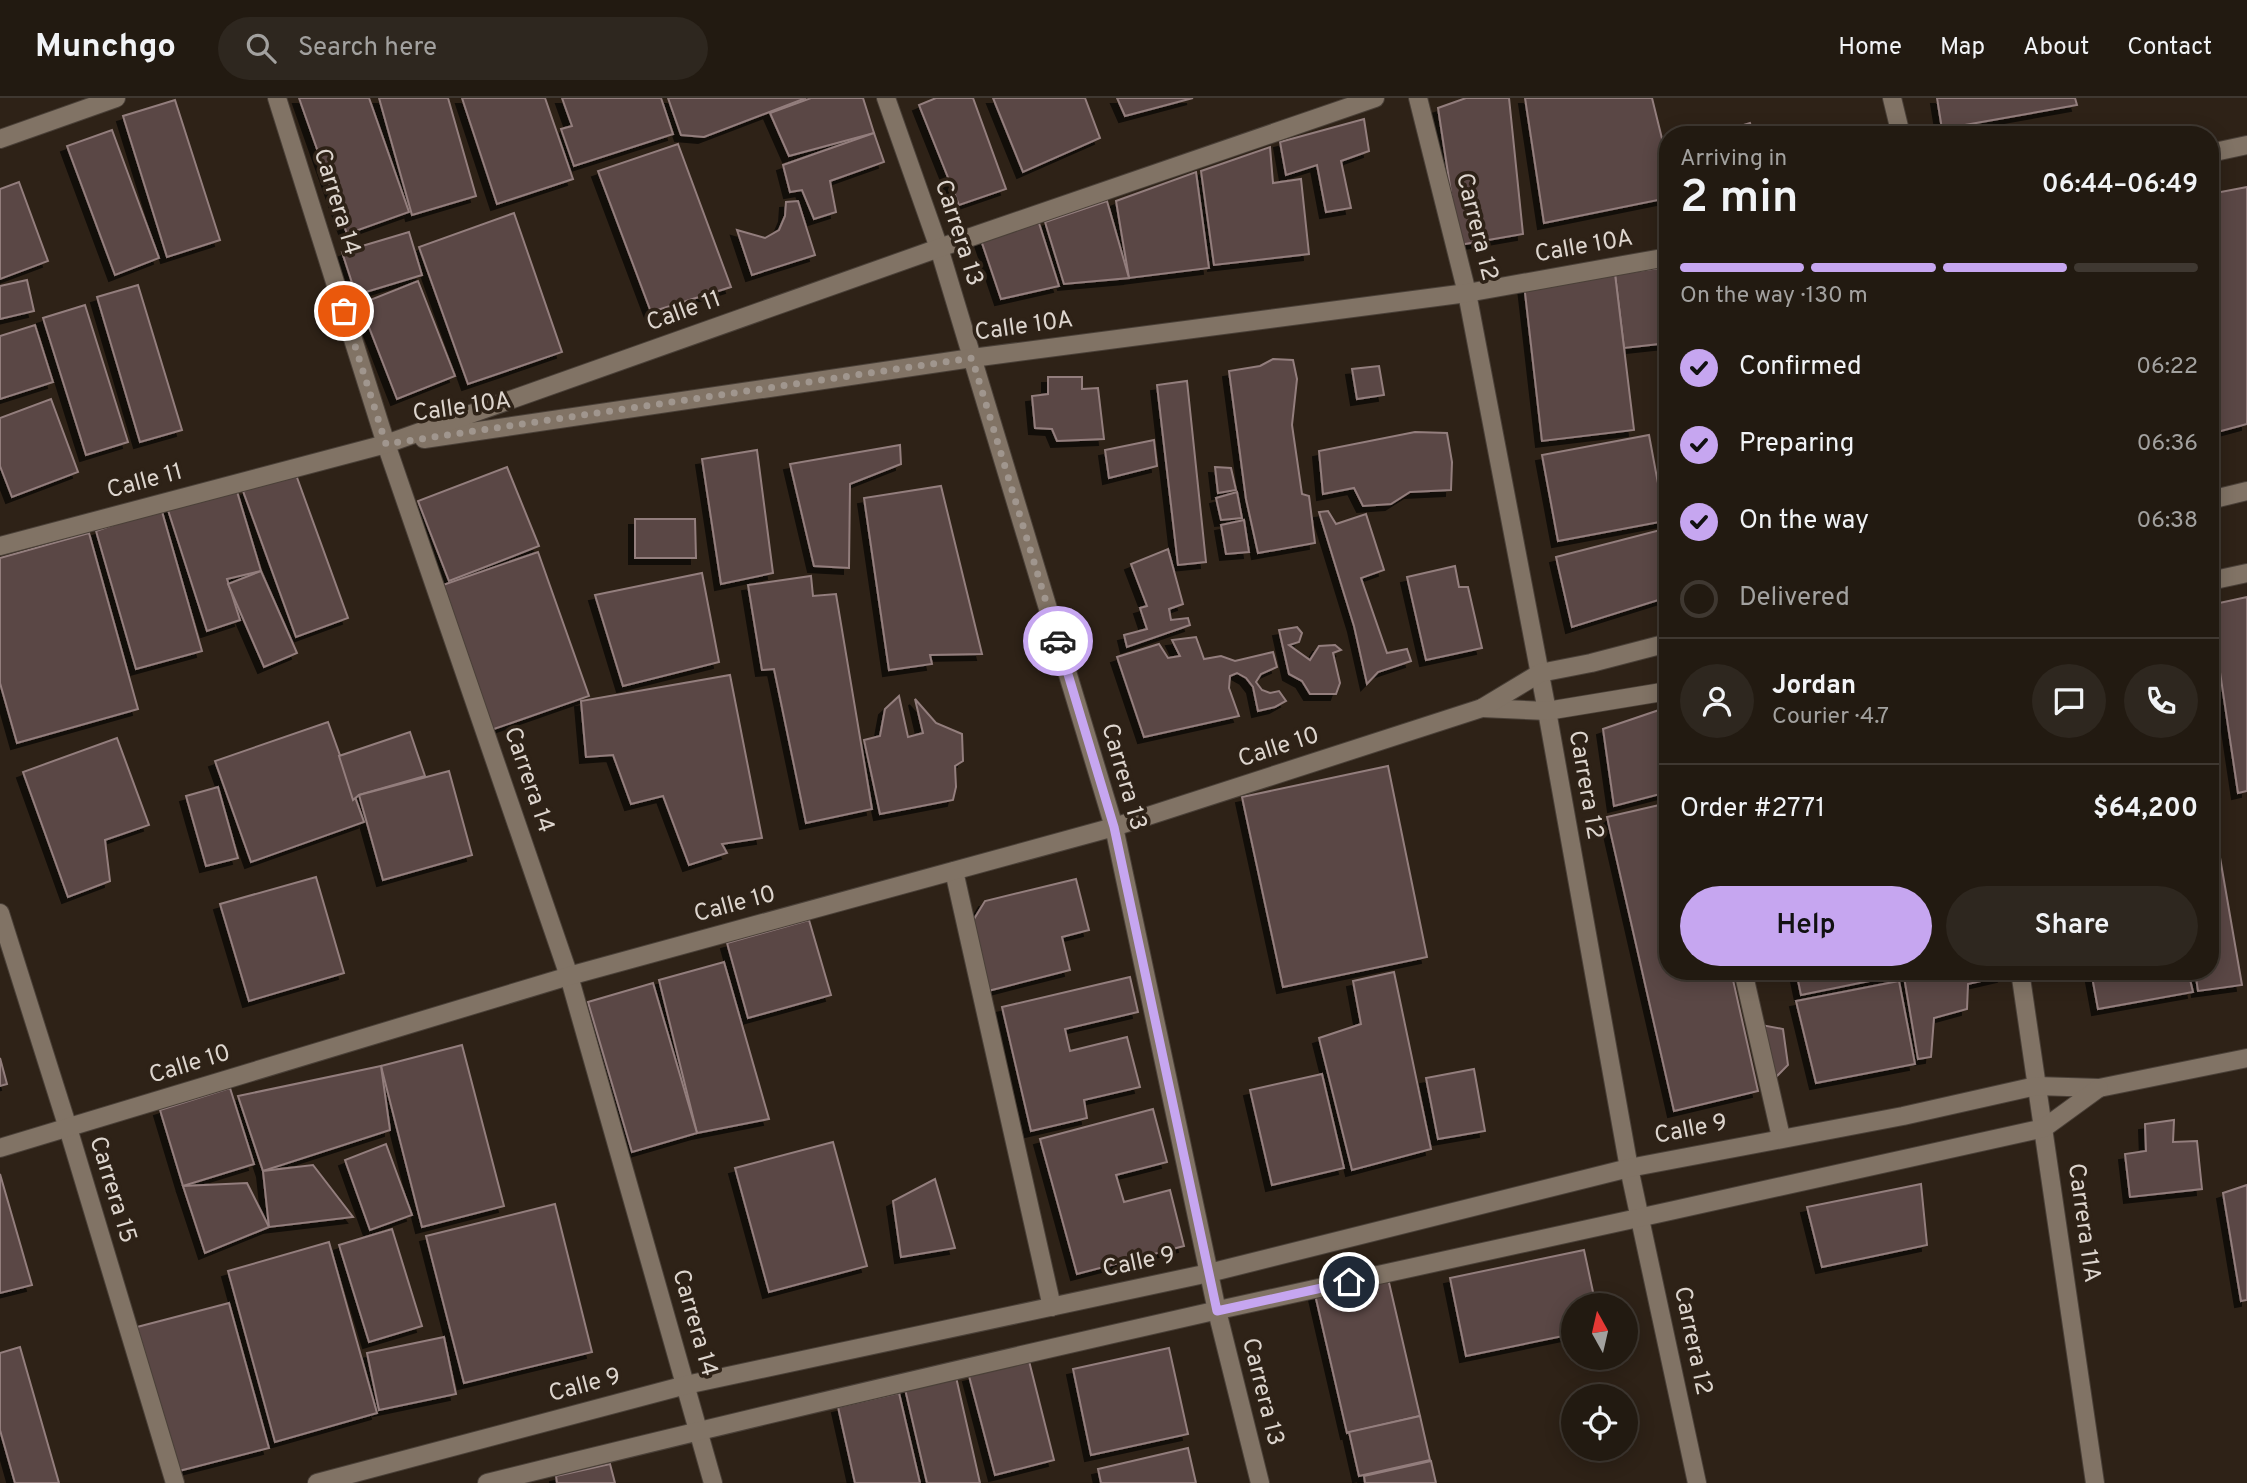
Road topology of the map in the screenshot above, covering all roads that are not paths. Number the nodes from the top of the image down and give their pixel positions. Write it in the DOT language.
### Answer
graph roads {
  1 [pos="116,98"];
  2 [pos="278,98"];
  3 [pos="886,98"];
  4 [pos="1375,98"];
  5 [pos="1418,98"];
  6 [pos="1892,98"];
  7 [pos="1899,126"];
  8 [pos="0,139"];
  9 [pos="2247,145"];
  10 [pos="2219,151"];
  11 [pos="939,248"];
  12 [pos="1659,259"];
  13 [pos="1467,293"];
  14 [pos="972,358"];
  15 [pos="386,444"];
  16 [pos="2247,491"];
  17 [pos="2219,498"];
  18 [pos="0,545"];
  19 [pos="2247,573"];
  20 [pos="2219,579"];
  21 [pos="1659,645"];
  22 [pos="1540,673"];
  23 [pos="1659,692"];
  24 [pos="1482,708"];
  25 [pos="1547,711"];
  26 [pos="1114,827"];
  27 [pos="954,871"];
  28 [pos="0,913"];
  29 [pos="569,976"];
  30 [pos="1745,980"];
  31 [pos="2021,980"];
  32 [pos="2247,1058"];
  33 [pos="2036,1086"];
  34 [pos="2099,1088"];
  35 [pos="68,1128"];
  36 [pos="2045,1128"];
  37 [pos="1781,1138"];
  38 [pos="0,1148"];
  39 [pos="1629,1168"];
  40 [pos="1641,1219"];
  41 [pos="1209,1273"];
  42 [pos="1052,1307"];
  43 [pos="1217,1311"];
  44 [pos="686,1385"];
  45 [pos="699,1430"];
  46 [pos="174,1483"];
  47 [pos="317,1483"];
  48 [pos="487,1483"];
  49 [pos="713,1483"];
  50 [pos="1260,1483"];
  51 [pos="1696,1483"];
  52 [pos="2095,1483"];
  1 -- 8 [label="street"];
  2 -- 15 [label="street, Carrera 14"];
  3 -- 11 [label="street, Carrera 13"];
  4 -- 11 [label="street, Calle 11"];
  5 -- 13 [label="street, Carrera 12"];
  6 -- 7 [label="street"];
  9 -- 10 [label="street"];
  11 -- 14 [label="street, Carrera 13"];
  11 -- 15 [label="street, Calle 11"];
  12 -- 13 [label="street, Calle 10A"];
  13 -- 14 [label="street, Calle 10A"];
  13 -- 22 [label="street, Carrera 12"];
  14 -- 15 [label="street, Calle 10A"];
  14 -- 26 [label="street, Carrera 13"];
  15 -- 18 [label="street, Calle 11"];
  15 -- 29 [label="street, Carrera 14"];
  16 -- 17 [label="street"];
  19 -- 20 [label="street"];
  21 -- 22 [label="street"];
  22 -- 24 [label="street, Calle 10"];
  22 -- 25 [label="street, Carrera 12"];
  23 -- 25 [label="street, Calle 10"];
  24 -- 25 [label="street, Calle 10"];
  24 -- 26 [label="street, Calle 10"];
  25 -- 39 [label="street, Carrera 12"];
  26 -- 27 [label="street, Calle 10"];
  26 -- 41 [label="street, Carrera 13"];
  27 -- 29 [label="street, Calle 10"];
  27 -- 42 [label="street"];
  28 -- 35 [label="street, Carrera 15"];
  29 -- 35 [label="street, Calle 10"];
  29 -- 44 [label="street, Carrera 14"];
  30 -- 37 [label="street"];
  31 -- 33 [label="street, Carrera 11A"];
  32 -- 34 [label="street, Calle 9"];
  33 -- 34 [label="street, Calle 9"];
  33 -- 36 [label="street, Carrera 11A"];
  33 -- 37 [label="street, Calle 9"];
  34 -- 36 [label="street, Calle 9"];
  35 -- 38 [label="street, Calle 10"];
  35 -- 46 [label="street, Carrera 15"];
  36 -- 40 [label="street, Calle 9"];
  36 -- 52 [label="street, Carrera 11A"];
  37 -- 39 [label="street, Calle 9"];
  39 -- 40 [label="street, Carrera 12"];
  39 -- 41 [label="street, Calle 9"];
  40 -- 43 [label="street, Calle 9"];
  40 -- 51 [label="street, Carrera 12"];
  41 -- 42 [label="street, Calle 9"];
  41 -- 43 [label="street, Carrera 13"];
  42 -- 44 [label="street, Calle 9"];
  43 -- 45 [label="street, Calle 9"];
  43 -- 50 [label="street, Carrera 13"];
  44 -- 45 [label="street, Carrera 14"];
  44 -- 47 [label="street, Calle 9"];
  45 -- 48 [label="street, Calle 9"];
  45 -- 49 [label="street, Carrera 14"];
}
